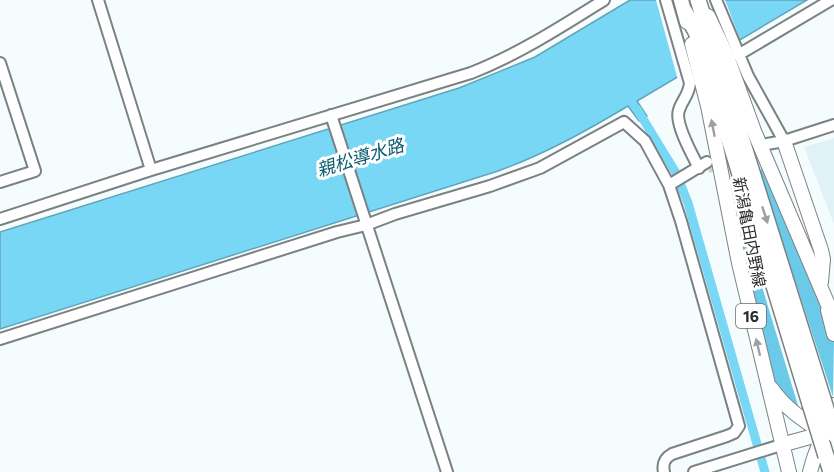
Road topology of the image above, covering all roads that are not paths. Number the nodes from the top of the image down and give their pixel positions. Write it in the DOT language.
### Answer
graph roads {
  1 [pos="98,0"];
  2 [pos="604,0"];
  3 [pos="666,0"];
  4 [pos="699,0"];
  5 [pos="716,0"];
  6 [pos="831,0"];
  7 [pos="683,6"];
  8 [pos="716,61"];
  9 [pos="0,63"];
  10 [pos="332,119"];
  11 [pos="834,125"];
  12 [pos="784,141"];
  13 [pos="769,146"];
  14 [pos="151,170"];
  15 [pos="0,182"];
  16 [pos="670,184"];
  17 [pos="0,219"];
  18 [pos="365,223"];
  19 [pos="823,290"];
  20 [pos="834,314"];
  21 [pos="834,319"];
  22 [pos="834,334"];
  23 [pos="0,339"];
  24 [pos="765,375"];
  25 [pos="822,403"];
  26 [pos="830,432"];
  27 [pos="781,445"];
  28 [pos="447,472"];
  29 [pos="664,472"];
  30 [pos="694,472"];
  31 [pos="789,472"];
  32 [pos="810,472"];
  33 [pos="831,472"];
  1 -- 14 [label="street"];
  2 -- 10 [label="street"];
  3 -- 8 [label="street"];
  4 -- 8 [label="highway"];
  5 -- 8 [label="street"];
  6 -- 8 [label="street"];
  7 -- 8 [label="highway"];
  8 -- 12 [label="street"];
  8 -- 16 [label="street"];
  8 -- 19 [label="main road, 新潟亀田内野線"];
  24 -- 8 [label="main road, 新潟亀田内野線 / 16, one-way"];
  8 -- 25 [label="highway"];
  9 -- 15 [label="street"];
  10 -- 14 [label="street"];
  10 -- 18 [label="street"];
  11 -- 12 [label="street"];
  12 -- 13 [label="street"];
  12 -- 19 [label="main road"];
  14 -- 17 [label="street"];
  16 -- 18 [label="street"];
  16 -- 29 [label="street"];
  18 -- 23 [label="street"];
  18 -- 28 [label="street"];
  19 -- 20 [label="main road"];
  19 -- 21 [label="main road, 新潟亀田内野線"];
  19 -- 22 [label="main road"];
  24 -- 26 [label="main road"];
  24 -- 27 [label="main road, 新潟亀田内野線 / 16"];
  25 -- 26 [label="highway, bridge"];
  25 -- 33 [label="highway, bridge"];
  26 -- 27 [label="main road"];
  26 -- 32 [label="main road"];
  27 -- 30 [label="street"];
  27 -- 31 [label="main road, 新潟亀田内野線 / 16"];
}
